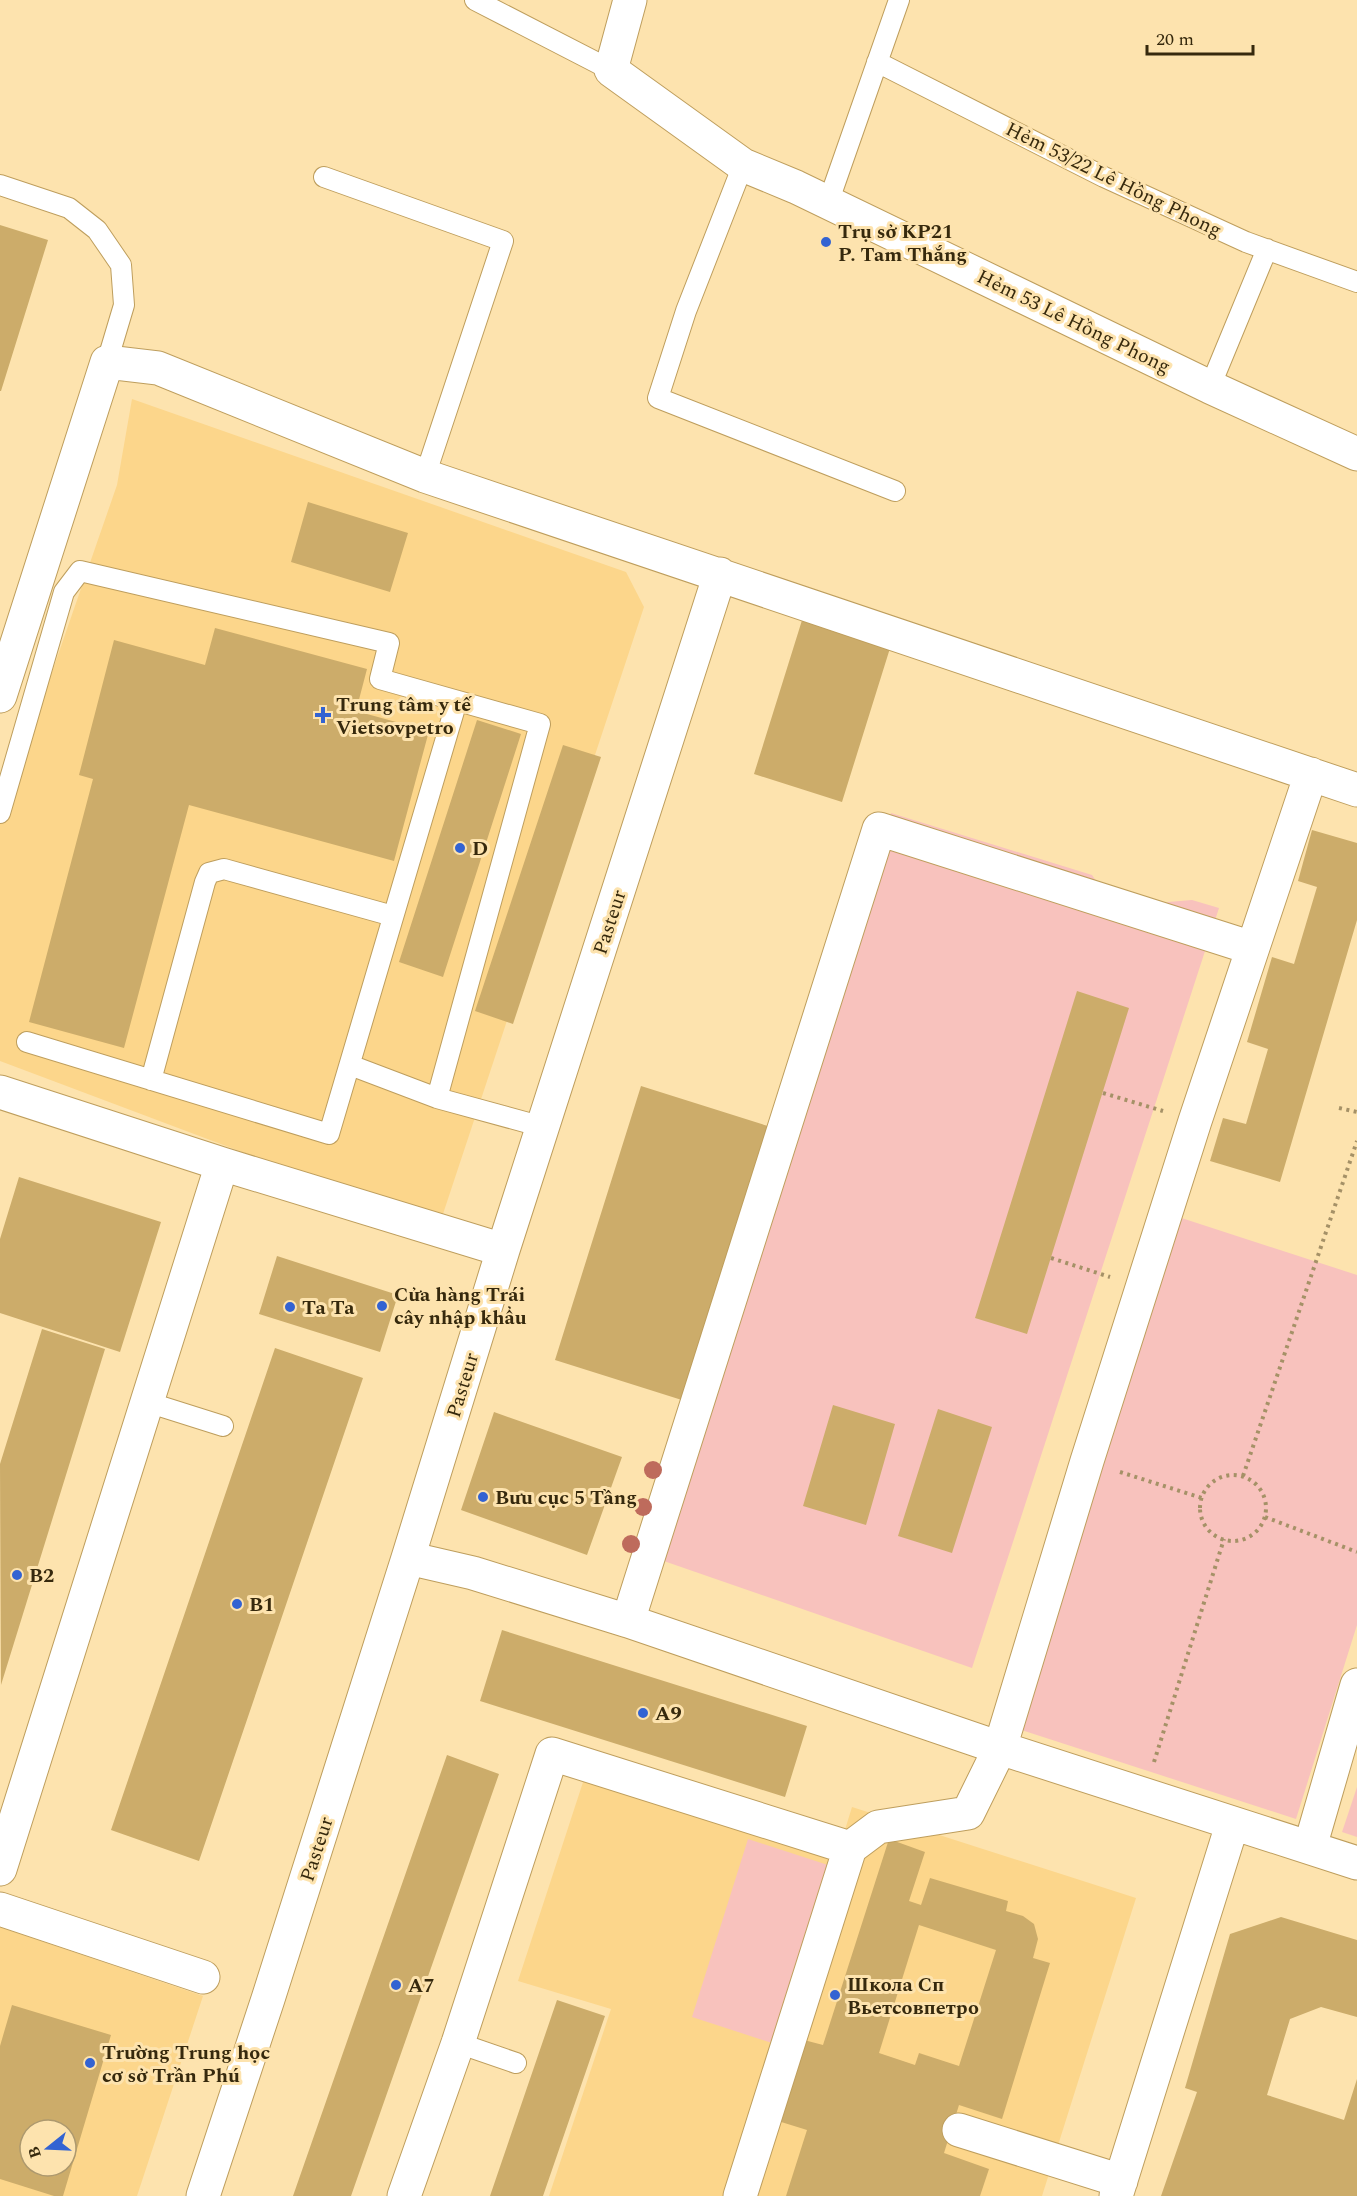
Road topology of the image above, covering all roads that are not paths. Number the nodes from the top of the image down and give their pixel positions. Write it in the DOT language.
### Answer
graph roads {
  1 [pos="475,0"];
  2 [pos="630,0"];
  3 [pos="899,0"];
  4 [pos="877,62"];
  5 [pos="611,70"];
  6 [pos="743,165"];
  7 [pos="324,177"];
  8 [pos="0,185"];
  9 [pos="828,202"];
  10 [pos="1266,249"];
  11 [pos="1357,282"];
  12 [pos="107,362"];
  13 [pos="1210,387"];
  14 [pos="1357,454"];
  15 [pos="425,476"];
  16 [pos="895,491"];
  17 [pos="720,574"];
  18 [pos="0,696"];
  19 [pos="457,700"];
  20 [pos="1311,774"];
  21 [pos="1357,790"];
  22 [pos="0,813"];
  23 [pos="393,916"];
  24 [pos="1252,948"];
  25 [pos="27,1042"];
  26 [pos="350,1065"];
  27 [pos="152,1080"];
  28 [pos="0,1092"];
  29 [pos="436,1098"];
  30 [pos="543,1127"];
  31 [pos="222,1164"];
  32 [pos="503,1250"];
  33 [pos="147,1402"];
  34 [pos="223,1426"];
  35 [pos="408,1558"];
  36 [pos="628,1621"];
  37 [pos="1357,1685"];
  38 [pos="1000,1748"];
  39 [pos="1232,1825"];
  40 [pos="1310,1847"];
  41 [pos="850,1848"];
  42 [pos="1357,1863"];
  43 [pos="0,1869"];
  44 [pos="0,1909"];
  45 [pos="203,1977"];
  46 [pos="458,2043"];
  47 [pos="516,2064"];
  48 [pos="959,2130"];
  49 [pos="1119,2188"];
  50 [pos="203,2196"];
  51 [pos="404,2196"];
  52 [pos="740,2196"];
  1 -- 5 [label="lane"];
  2 -- 5 [label="street"];
  3 -- 4 [label="lane"];
  4 -- 9 [label="lane"];
  4 -- 10 [label="lane, Hẻm 53/22 Lê Hồng Phong"];
  5 -- 6 [label="street, Hẻm 53 Lê Hồng Phong"];
  6 -- 9 [label="street, Hẻm 53 Lê Hồng Phong"];
  6 -- 16 [label="lane"];
  7 -- 15 [label="lane"];
  8 -- 12 [label="lane"];
  9 -- 13 [label="street, Hẻm 53 Lê Hồng Phong"];
  10 -- 11 [label="lane, Hẻm 53/22 Lê Hồng Phong"];
  10 -- 13 [label="lane"];
  12 -- 15 [label="street"];
  12 -- 18 [label="street"];
  13 -- 14 [label="street, Hẻm 53 Lê Hồng Phong"];
  15 -- 17 [label="street"];
  17 -- 20 [label="street"];
  17 -- 30 [label="street, Pasteur"];
  19 -- 22 [label="lane"];
  19 -- 23 [label="lane"];
  19 -- 29 [label="lane"];
  20 -- 21 [label="street"];
  20 -- 24 [label="street"];
  23 -- 26 [label="lane"];
  23 -- 27 [label="lane"];
  24 -- 36 [label="street"];
  24 -- 38 [label="street"];
  25 -- 27 [label="lane"];
  26 -- 27 [label="lane"];
  26 -- 29 [label="lane"];
  28 -- 31 [label="street"];
  29 -- 30 [label="lane"];
  30 -- 32 [label="street, Pasteur"];
  31 -- 32 [label="street"];
  31 -- 33 [label="street"];
  32 -- 35 [label="street, Pasteur"];
  33 -- 34 [label="lane"];
  33 -- 43 [label="street"];
  35 -- 36 [label="street"];
  35 -- 50 [label="street, Pasteur"];
  36 -- 38 [label="street"];
  37 -- 40 [label="street"];
  38 -- 39 [label="street"];
  38 -- 41 [label="street"];
  39 -- 40 [label="street"];
  39 -- 49 [label="street"];
  40 -- 42 [label="street"];
  41 -- 46 [label="street"];
  41 -- 52 [label="street"];
  44 -- 45 [label="street"];
  46 -- 47 [label="lane"];
  46 -- 51 [label="street"];
  48 -- 49 [label="street"];
}
